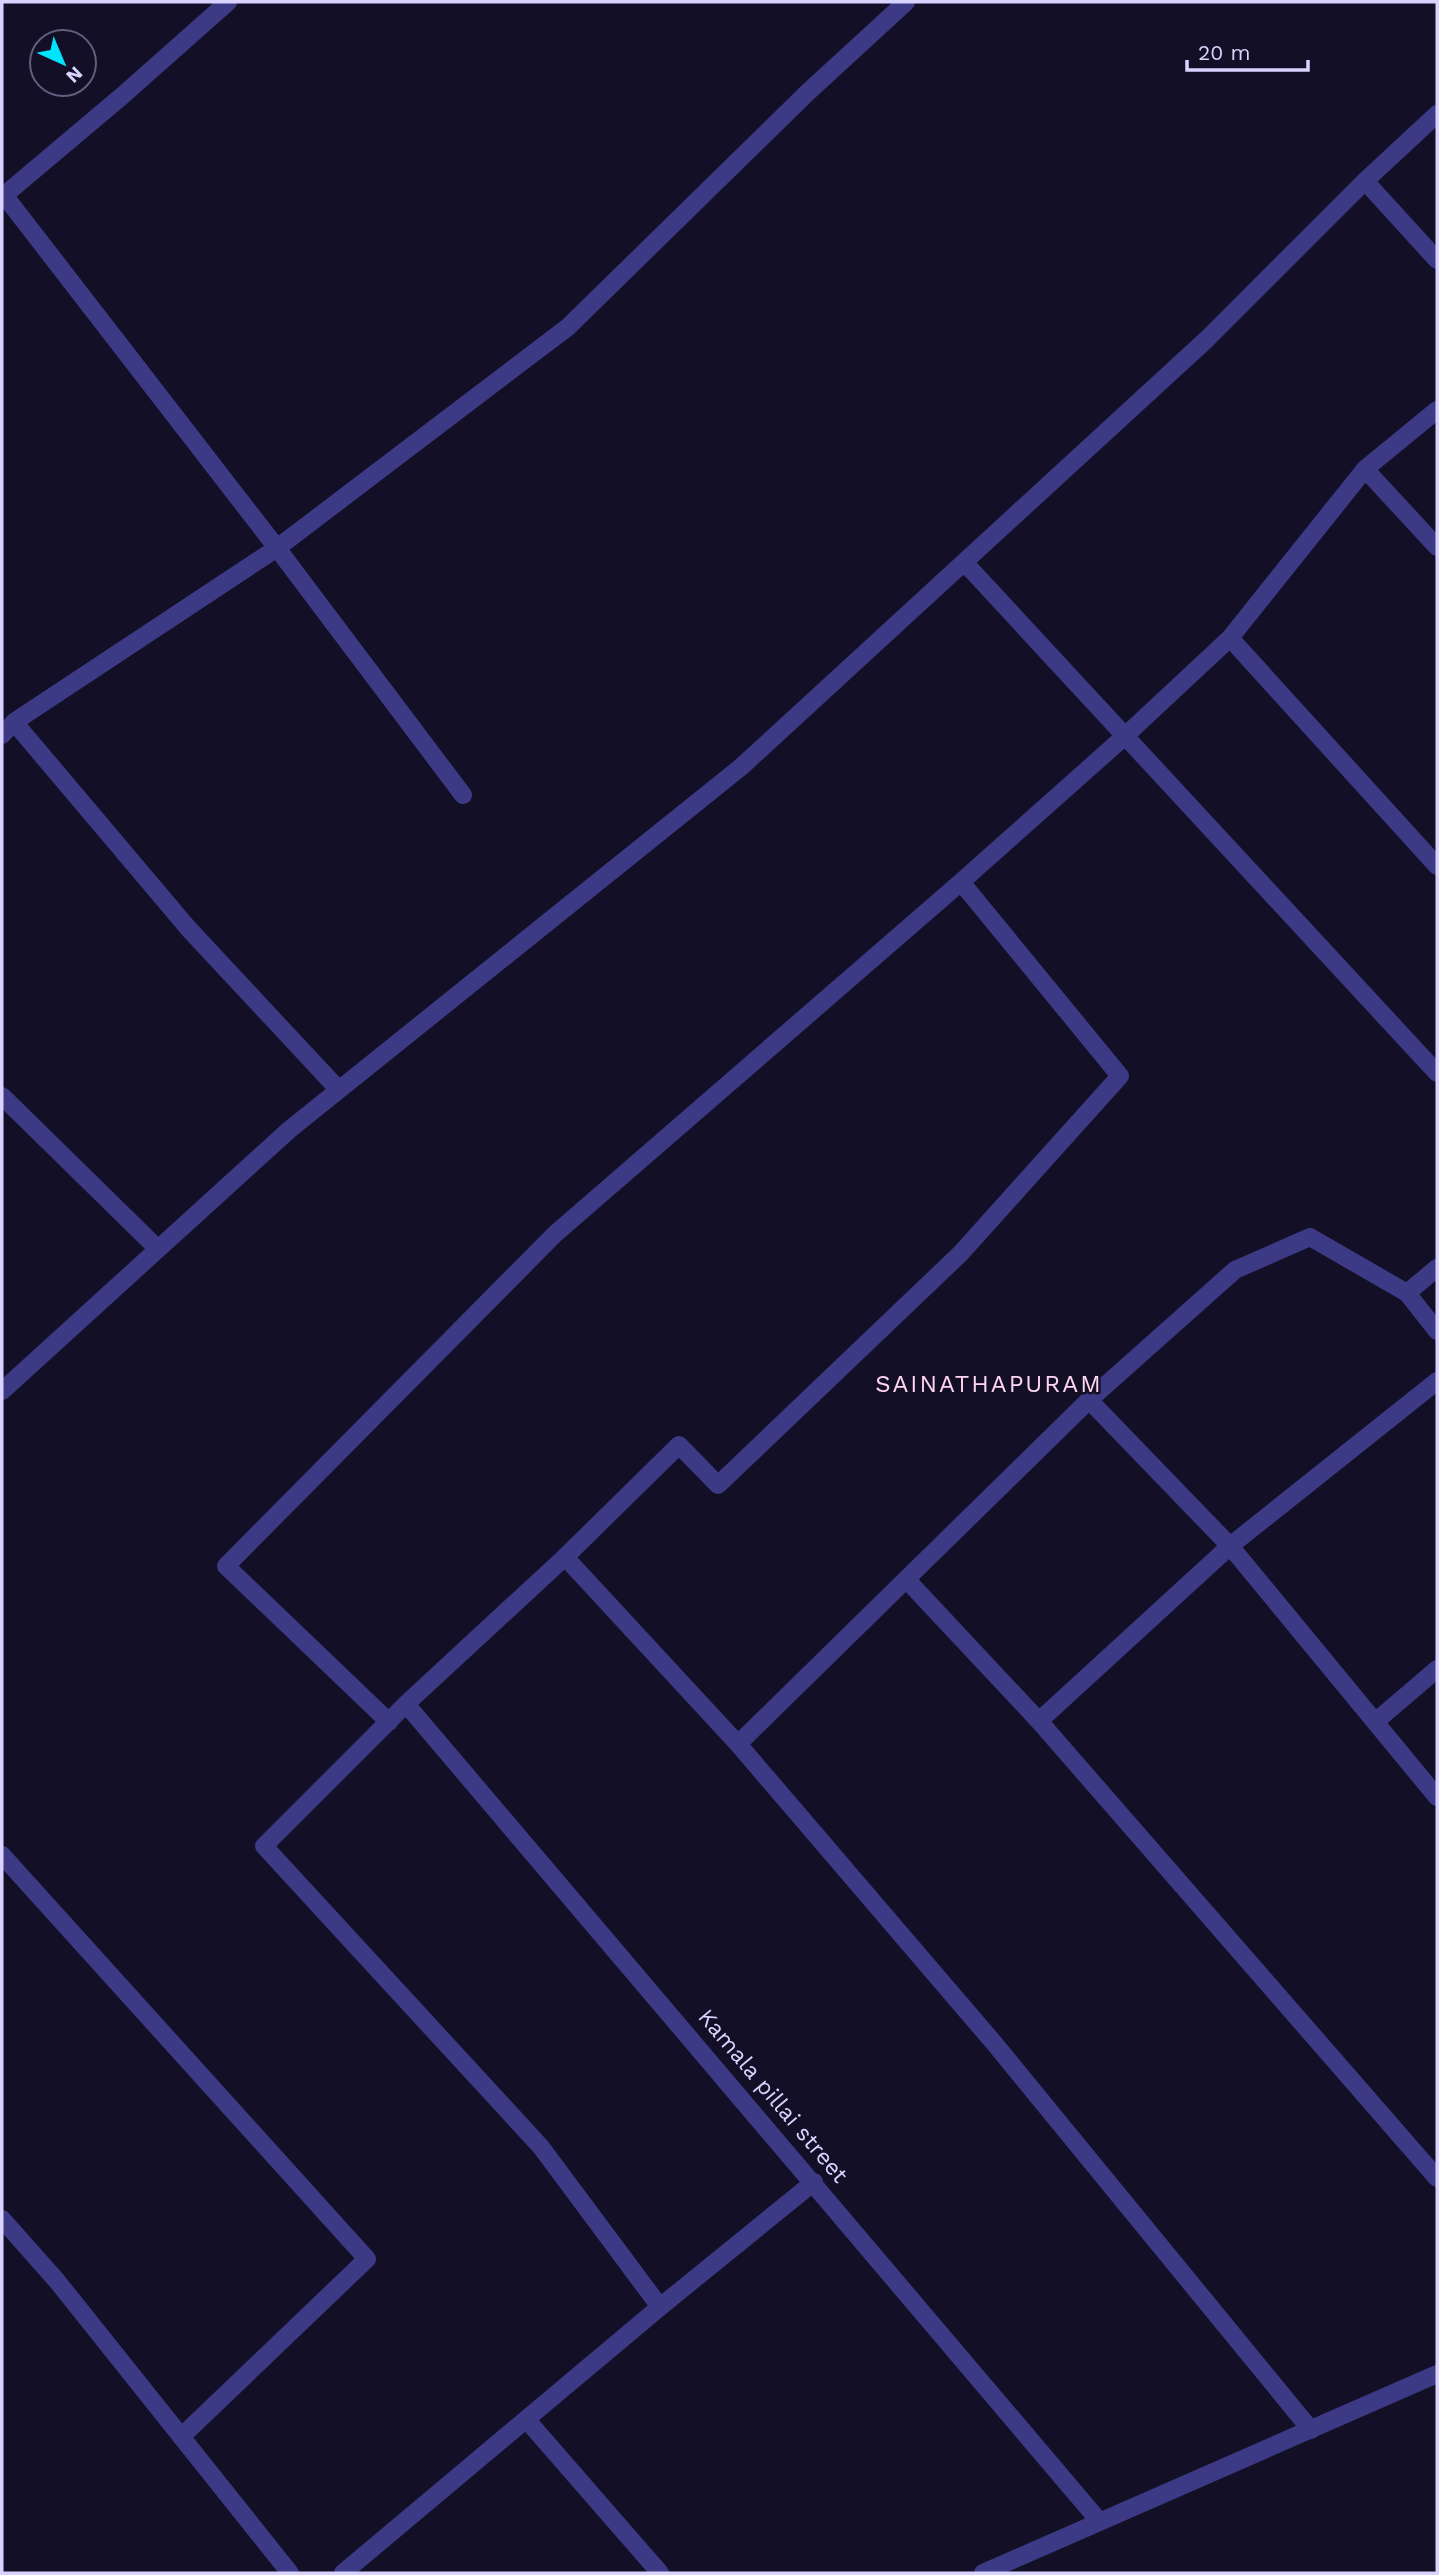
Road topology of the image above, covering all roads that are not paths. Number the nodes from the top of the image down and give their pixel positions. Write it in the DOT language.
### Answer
graph roads {
  1 [pos="228,2"];
  2 [pos="906,2"];
  3 [pos="1437,114"];
  4 [pos="1365,181"];
  5 [pos="3,196"];
  6 [pos="1437,260"];
  7 [pos="1437,410"];
  8 [pos="1365,469"];
  9 [pos="1437,547"];
  10 [pos="277,548"];
  11 [pos="964,562"];
  12 [pos="1230,638"];
  13 [pos="8,728"];
  14 [pos="1125,736"];
  15 [pos="463,795"];
  16 [pos="1437,866"];
  17 [pos="961,882"];
  18 [pos="1437,1073"];
  19 [pos="339,1090"];
  20 [pos="2,1096"];
  21 [pos="158,1249"];
  22 [pos="1437,1268"];
  23 [pos="1407,1293"];
  24 [pos="1437,1331"];
  25 [pos="1437,1381"];
  26 [pos="2,1391"];
  27 [pos="1089,1400"];
  28 [pos="1230,1546"];
  29 [pos="565,1557"];
  30 [pos="905,1579"];
  31 [pos="1437,1669"];
  32 [pos="406,1704"];
  33 [pos="1039,1721"];
  34 [pos="389,1722"];
  35 [pos="1376,1722"];
  36 [pos="738,1744"];
  37 [pos="1437,1797"];
  38 [pos="2,1855"];
  39 [pos="1437,2178"];
  40 [pos="814,2182"];
  41 [pos="2,2219"];
  42 [pos="660,2307"];
  43 [pos="1437,2374"];
  44 [pos="526,2419"];
  45 [pos="1311,2430"];
  46 [pos="181,2437"];
  47 [pos="1100,2522"];
  48 [pos="290,2573"];
  49 [pos="342,2573"];
  50 [pos="660,2573"];
  51 [pos="983,2573"];
  1 -- 5 [label="street"];
  2 -- 10 [label="street"];
  3 -- 4 [label="street"];
  4 -- 6 [label="street"];
  4 -- 11 [label="street"];
  5 -- 10 [label="street"];
  7 -- 8 [label="street"];
  8 -- 9 [label="street"];
  8 -- 12 [label="street"];
  10 -- 13 [label="street"];
  10 -- 15 [label="street"];
  11 -- 14 [label="street"];
  11 -- 19 [label="street"];
  12 -- 14 [label="street"];
  12 -- 16 [label="street"];
  13 -- 19 [label="street"];
  14 -- 17 [label="street"];
  14 -- 18 [label="street"];
  17 -- 29 [label="street"];
  17 -- 34 [label="street"];
  19 -- 21 [label="street"];
  20 -- 21 [label="street"];
  21 -- 26 [label="street"];
  22 -- 23 [label="street"];
  23 -- 24 [label="street"];
  23 -- 27 [label="street"];
  25 -- 28 [label="street"];
  27 -- 28 [label="street"];
  27 -- 30 [label="street"];
  28 -- 33 [label="street"];
  28 -- 35 [label="street"];
  29 -- 32 [label="street"];
  29 -- 36 [label="street"];
  30 -- 33 [label="street"];
  30 -- 36 [label="street"];
  31 -- 35 [label="street"];
  32 -- 34 [label="street"];
  32 -- 40 [label="street, Kamala pillai street"];
  33 -- 39 [label="street"];
  34 -- 42 [label="street"];
  35 -- 37 [label="street"];
  36 -- 45 [label="street"];
  38 -- 46 [label="street"];
  40 -- 42 [label="street"];
  40 -- 47 [label="street, Kamala pillai street"];
  41 -- 46 [label="street"];
  42 -- 44 [label="street"];
  43 -- 45 [label="street"];
  44 -- 49 [label="street"];
  44 -- 50 [label="street"];
  45 -- 47 [label="street"];
  46 -- 48 [label="street"];
  47 -- 51 [label="street"];
}
